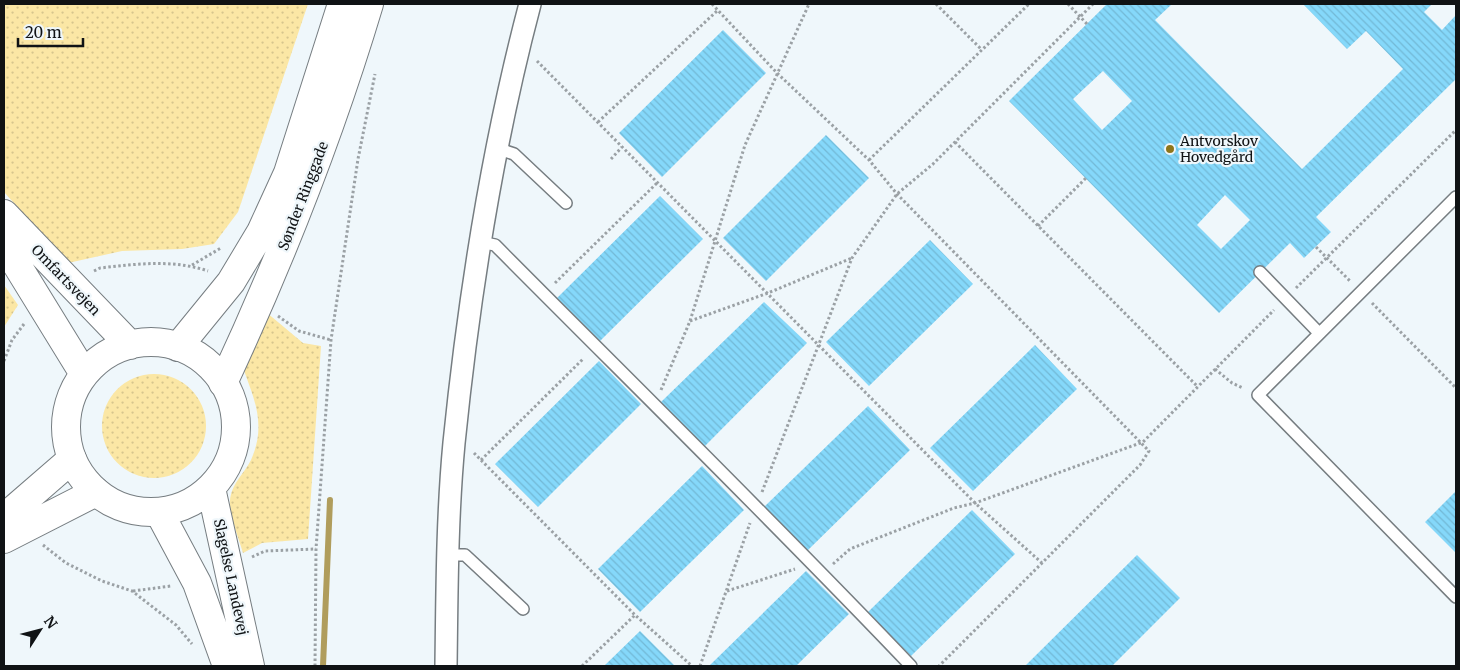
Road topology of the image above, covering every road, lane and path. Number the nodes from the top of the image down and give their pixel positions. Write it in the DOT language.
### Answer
graph roads {
  1 [pos="342,4"];
  2 [pos="369,4"];
  3 [pos="530,4"];
  4 [pos="712,4"];
  5 [pos="809,4"];
  6 [pos="936,4"];
  7 [pos="1029,4"];
  8 [pos="1068,4"];
  9 [pos="1093,4"];
  10 [pos="718,10"];
  11 [pos="1080,16"];
  12 [pos="1087,24"];
  13 [pos="981,50"];
  14 [pos="518,52"];
  15 [pos="376,67"];
  16 [pos="777,73"];
  17 [pos="598,122"];
  18 [pos="1456,130"];
  19 [pos="955,142"];
  20 [pos="622,147"];
  21 [pos="496,148"];
  22 [pos="611,159"];
  23 [pos="869,160"];
  24 [pos="1086,178"];
  25 [pos="658,182"];
  26 [pos="897,194"];
  27 [pos="1456,197"];
  28 [pos="566,203"];
  29 [pos="4,214"];
  30 [pos="1038,226"];
  31 [pos="714,239"];
  32 [pos="480,242"];
  33 [pos="4,244"];
  34 [pos="1316,247"];
  35 [pos="852,258"];
  36 [pos="1327,258"];
  37 [pos="1260,272"];
  38 [pos="1361,292"];
  39 [pos="768,293"];
  40 [pos="543,294"];
  41 [pos="1285,299"];
  42 [pos="690,321"];
  43 [pos="1319,333"];
  44 [pos="130,345"];
  45 [pos="820,345"];
  46 [pos="178,347"];
  47 [pos="595,347"];
  48 [pos="1215,369"];
  49 [pos="84,374"];
  50 [pos="223,383"];
  51 [pos="1198,386"];
  52 [pos="1456,388"];
  53 [pos="1258,395"];
  54 [pos="654,406"];
  55 [pos="1143,442"];
  56 [pos="454,444"];
  57 [pos="72,459"];
  58 [pos="481,460"];
  59 [pos="211,488"];
  60 [pos="96,492"];
  61 [pos="975,503"];
  62 [pos="757,505"];
  63 [pos="158,512"];
  64 [pos="11,528"];
  65 [pos="447,555"];
  66 [pos="813,563"];
  67 [pos="1042,563"];
  68 [pos="727,591"];
  69 [pos="1456,597"];
  70 [pos="523,609"];
  71 [pos="635,615"];
  72 [pos="193,646"];
  73 [pos="227,666"];
  74 [pos="250,666"];
  75 [pos="315,666"];
  76 [pos="446,666"];
  77 [pos="582,666"];
  78 [pos="692,666"];
  79 [pos="700,666"];
  80 [pos="911,666"];
  81 [pos="939,666"];
  1 -- 46 [label="main road, Sønder Ringgade"];
  2 -- 50 [label="main road, Sønder Ringgade"];
  3 -- 14 [label="street"];
  4 -- 10 [label="path"];
  5 -- 16 [label="path"];
  6 -- 13 [label="path"];
  7 -- 13 [label="path"];
  8 -- 11 [label="path"];
  9 -- 11 [label="path"];
  10 -- 16 [label="path"];
  10 -- 17 [label="path"];
  11 -- 12 [label="path"];
  11 -- 19 [label="path"];
  13 -- 23 [label="path"];
  14 -- 17 [label="path"];
  14 -- 21 [label="street"];
  15 -- 75 [label="path"];
  16 -- 23 [label="path"];
  16 -- 31 [label="path"];
  17 -- 20 [label="path"];
  18 -- 36 [label="path"];
  19 -- 26 [label="path"];
  19 -- 30 [label="path"];
  20 -- 22 [label="path"];
  20 -- 25 [label="path"];
  21 -- 28 [label="lane"];
  21 -- 32 [label="street"];
  23 -- 26 [label="path"];
  24 -- 30 [label="path"];
  25 -- 31 [label="path"];
  25 -- 40 [label="path"];
  26 -- 35 [label="path"];
  26 -- 55 [label="path"];
  27 -- 38 [label="lane"];
  29 -- 44 [label="main road, Omfartsvejen"];
  30 -- 51 [label="path"];
  31 -- 39 [label="path"];
  31 -- 42 [label="path"];
  32 -- 40 [label="lane"];
  32 -- 56 [label="street"];
  33 -- 49 [label="main road, Omfartsvejen"];
  34 -- 36 [label="path"];
  35 -- 39 [label="path"];
  35 -- 45 [label="path"];
  36 -- 38 [label="path"];
  36 -- 41 [label="path"];
  37 -- 41 [label="lane"];
  38 -- 43 [label="lane"];
  38 -- 52 [label="path"];
  39 -- 42 [label="path"];
  39 -- 45 [label="path"];
  40 -- 47 [label="lane"];
  41 -- 43 [label="lane"];
  41 -- 48 [label="path"];
  42 -- 54 [label="path"];
  43 -- 53 [label="lane"];
  44 -- 46 [label="main road"];
  44 -- 49 [label="main road"];
  45 -- 61 [label="path"];
  45 -- 62 [label="path"];
  46 -- 50 [label="main road"];
  47 -- 54 [label="lane"];
  47 -- 58 [label="path"];
  48 -- 51 [label="path"];
  48 -- 53 [label="path"];
  49 -- 57 [label="main road"];
  50 -- 59 [label="main road"];
  51 -- 55 [label="path"];
  53 -- 69 [label="lane"];
  54 -- 62 [label="lane"];
  55 -- 61 [label="path"];
  55 -- 67 [label="path"];
  56 -- 58 [label="path"];
  56 -- 65 [label="street"];
  57 -- 60 [label="main road"];
  57 -- 64 [label="main road"];
  58 -- 71 [label="path"];
  59 -- 63 [label="main road"];
  59 -- 74 [label="main road, Slagelse Landevej"];
  60 -- 63 [label="main road"];
  60 -- 64 [label="main road"];
  61 -- 66 [label="path"];
  61 -- 67 [label="path"];
  62 -- 66 [label="lane"];
  62 -- 68 [label="path"];
  63 -- 73 [label="main road, Slagelse Landevej"];
  64 -- 72 [label="path"];
  65 -- 70 [label="lane"];
  65 -- 76 [label="street"];
  66 -- 68 [label="path"];
  66 -- 80 [label="lane"];
  67 -- 81 [label="path"];
  68 -- 79 [label="path"];
  71 -- 77 [label="path"];
  71 -- 78 [label="path"];
}
